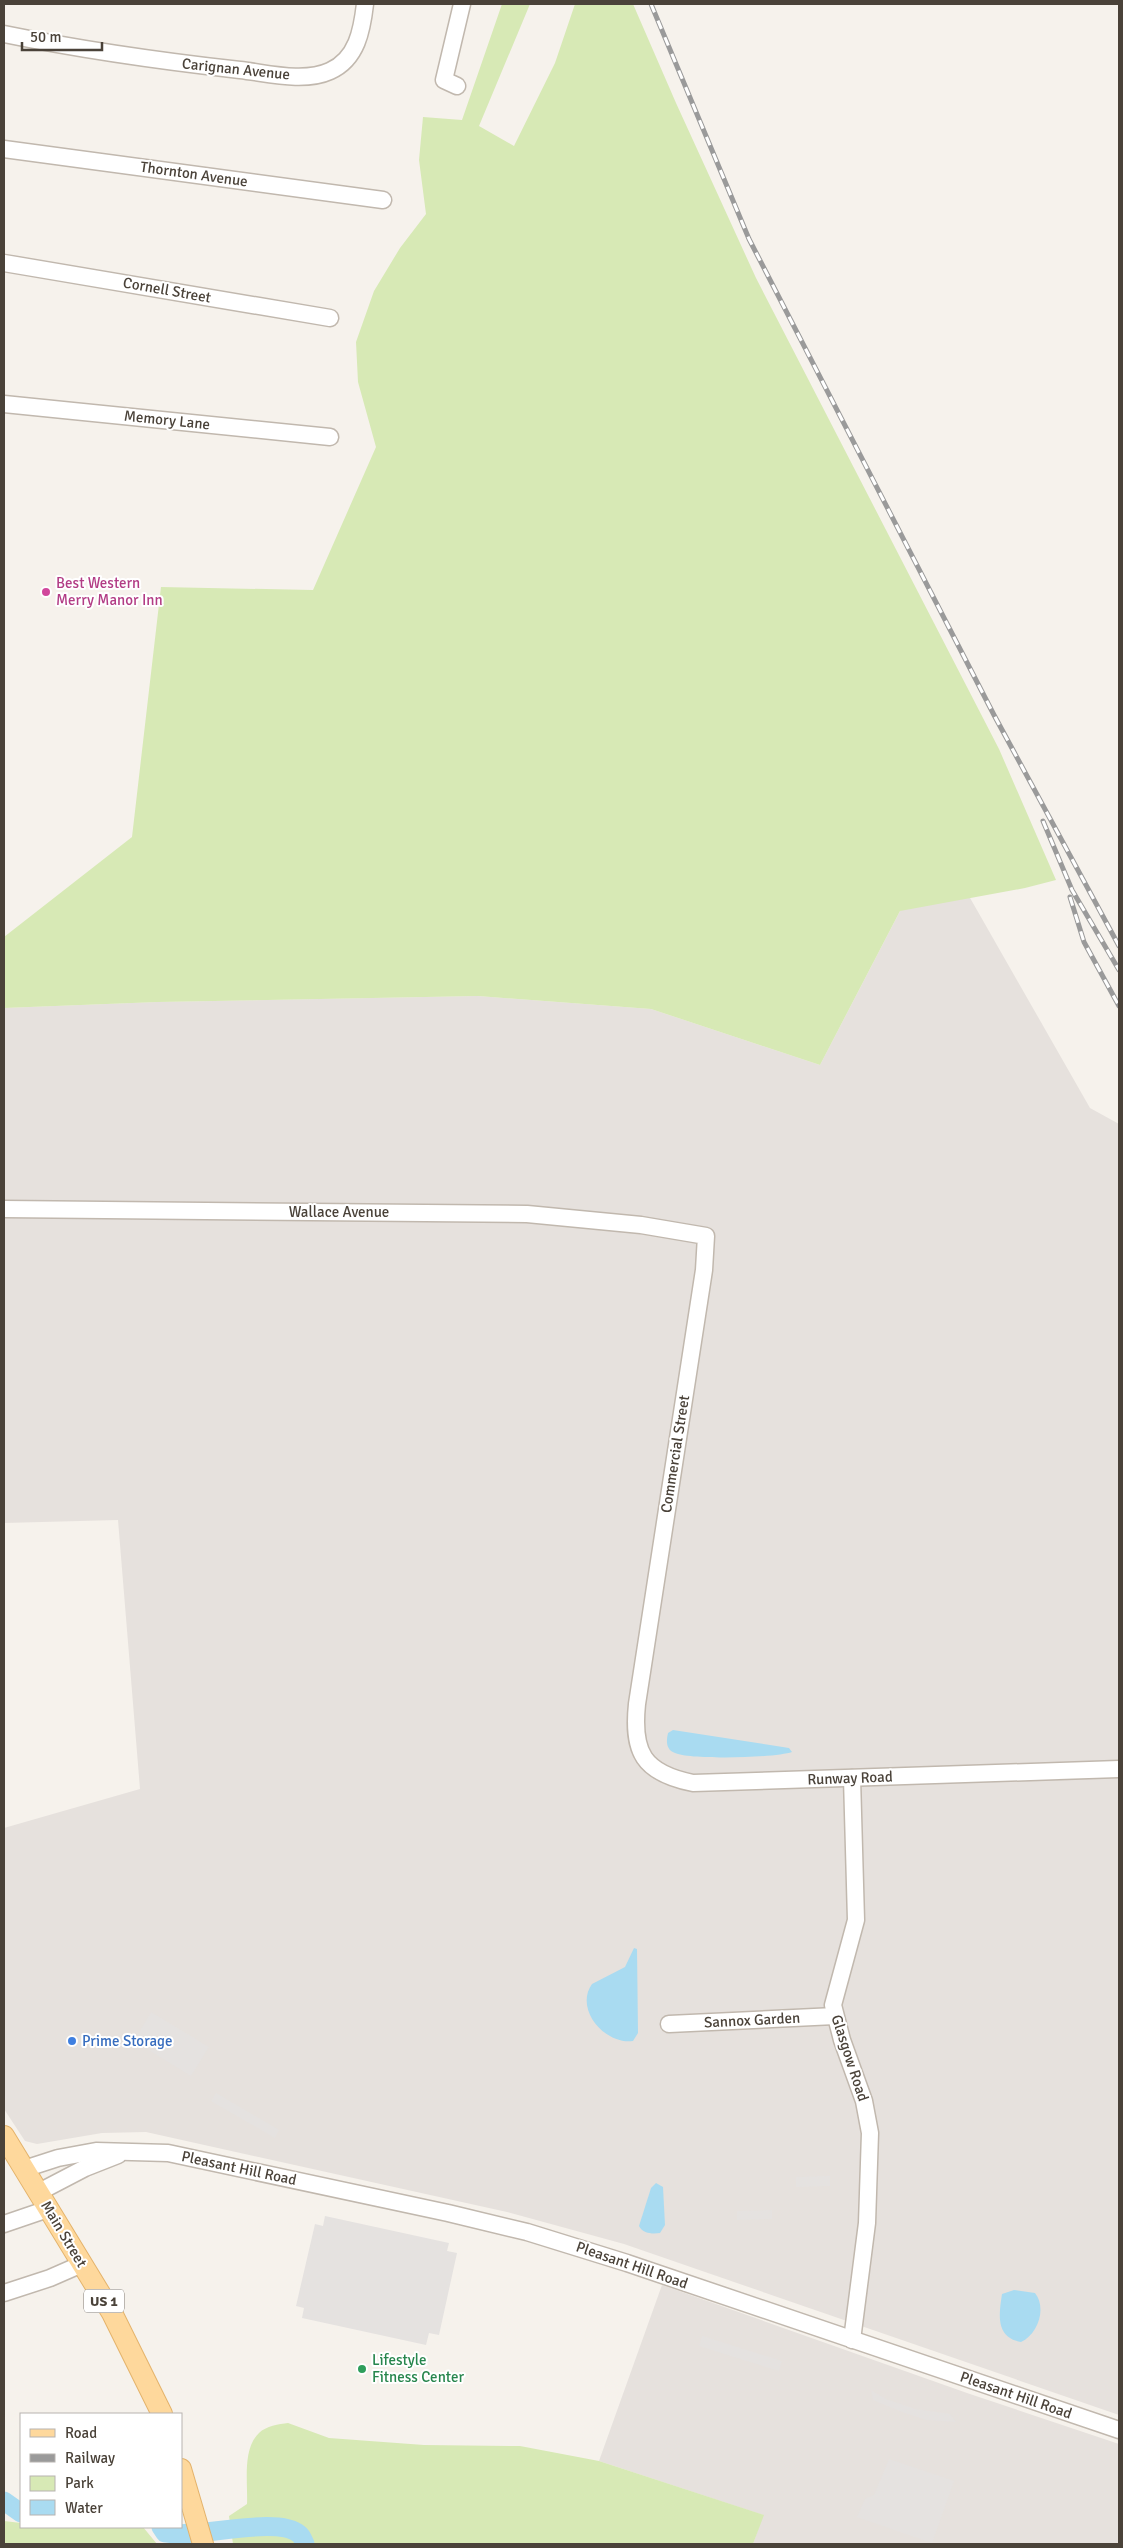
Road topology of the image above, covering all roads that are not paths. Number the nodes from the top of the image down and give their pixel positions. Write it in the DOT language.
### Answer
graph roads {
  1 [pos="365,4"];
  2 [pos="462,4"];
  3 [pos="4,34"];
  4 [pos="457,86"];
  5 [pos="4,149"];
  6 [pos="383,200"];
  7 [pos="4,263"];
  8 [pos="330,318"];
  9 [pos="4,404"];
  10 [pos="330,437"];
  11 [pos="4,1209"];
  12 [pos="674,1230"];
  13 [pos="637,1704"];
  14 [pos="1119,1769"];
  15 [pos="852,1778"];
  16 [pos="835,2016"];
  17 [pos="668,2024"];
  18 [pos="4,2136"];
  19 [pos="131,2152"];
  20 [pos="24,2169"];
  21 [pos="44,2200"];
  22 [pos="4,2224"];
  23 [pos="82,2264"];
  24 [pos="4,2293"];
  25 [pos="852,2340"];
  26 [pos="162,2413"];
  27 [pos="1119,2430"];
  28 [pos="182,2472"];
  29 [pos="203,2544"];
  1 -- 3 [label="street, Carignan Avenue"];
  2 -- 4 [label="street"];
  5 -- 6 [label="street, Thornton Avenue"];
  7 -- 8 [label="street, Cornell Street"];
  9 -- 10 [label="street, Memory Lane"];
  11 -- 12 [label="street, Wallace Avenue"];
  12 -- 13 [label="street, Commercial Street"];
  13 -- 15 [label="street, Runway Road"];
  14 -- 15 [label="street, Runway Road"];
  15 -- 16 [label="street, Glasgow Road"];
  16 -- 17 [label="street, Sannox Garden"];
  16 -- 25 [label="street, Glasgow Road"];
  18 -- 20 [label="main road, Main Street / US 1"];
  19 -- 20 [label="street, Pleasant Hill Road"];
  19 -- 21 [label="street, Pleasant Hill Road"];
  19 -- 25 [label="street, Pleasant Hill Road"];
  20 -- 21 [label="main road, Main Street / US 1"];
  21 -- 22 [label="street, Pleasant Hill Road"];
  21 -- 23 [label="main road, Main Street / US 1"];
  23 -- 24 [label="street"];
  23 -- 26 [label="main road, Main Street / US 1"];
  25 -- 27 [label="street, Pleasant Hill Road"];
  28 -- 29 [label="main road"];
}
